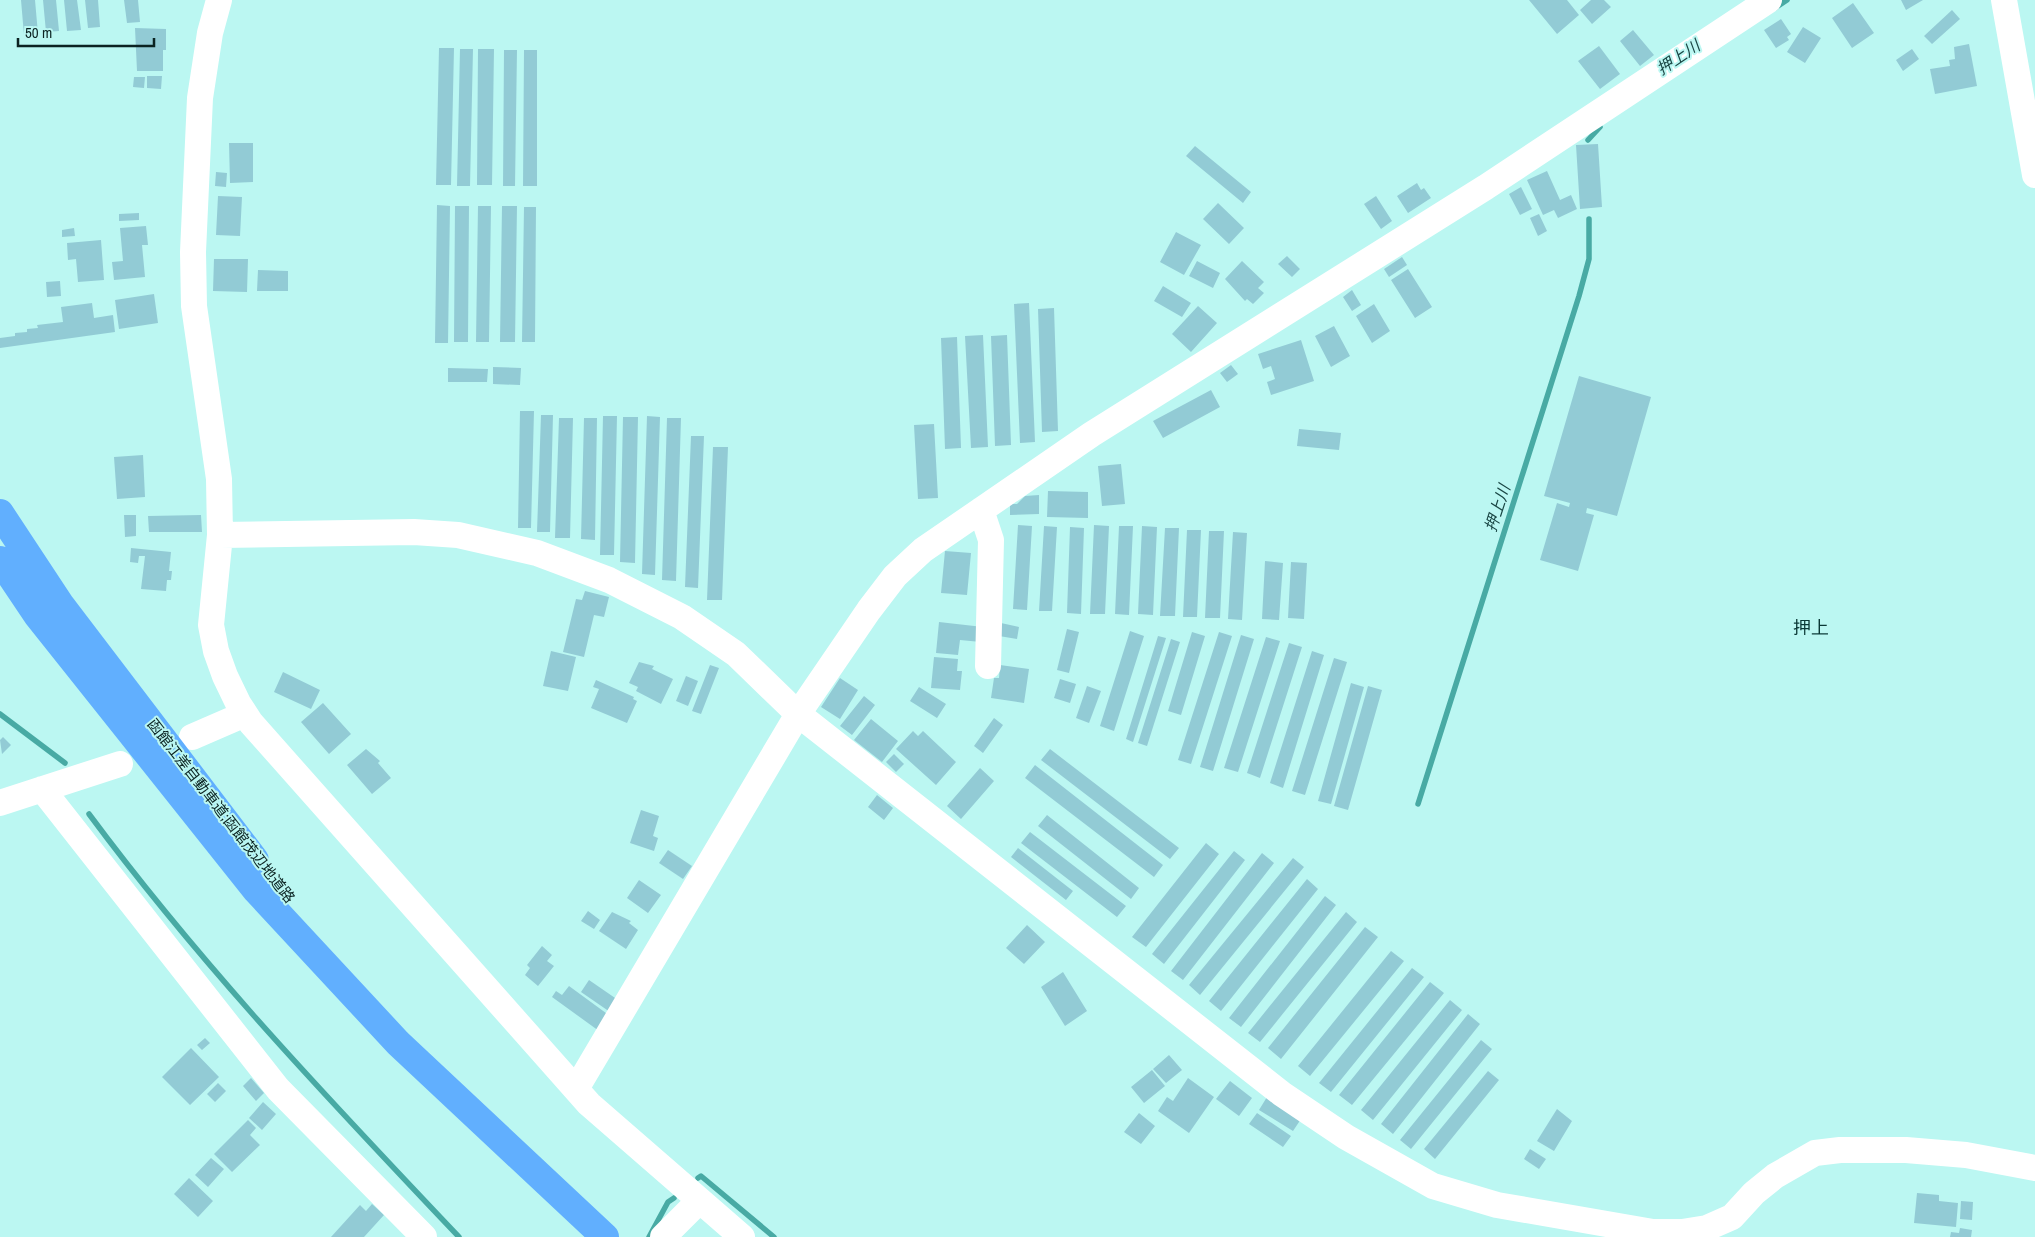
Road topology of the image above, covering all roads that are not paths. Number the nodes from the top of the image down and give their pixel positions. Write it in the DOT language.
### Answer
graph roads {
  1 [pos="219,0"];
  2 [pos="1769,0"];
  3 [pos="2004,0"];
  4 [pos="2035,175"];
  5 [pos="981,510"];
  6 [pos="0,513"];
  7 [pos="220,535"];
  8 [pos="0,560"];
  9 [pos="988,666"];
  10 [pos="245,714"];
  11 [pos="798,714"];
  12 [pos="192,737"];
  13 [pos="120,764"];
  14 [pos="42,789"];
  15 [pos="0,803"];
  16 [pos="576,1089"];
  17 [pos="522,1160"];
  18 [pos="2035,1168"];
  19 [pos="699,1201"];
  20 [pos="424,1237"];
  21 [pos="604,1237"];
  22 [pos="663,1237"];
  23 [pos="742,1237"];
  1 -- 7 [label="street"];
  2 -- 5 [label="street"];
  3 -- 4 [label="street"];
  5 -- 9 [label="street"];
  5 -- 11 [label="street"];
  6 -- 17 [label="highway, 函館江差自動車道;函館茂辺地道路"];
  7 -- 10 [label="street"];
  7 -- 11 [label="street"];
  8 -- 17 [label="highway, 函館江差自動車道;函館茂辺地道路"];
  10 -- 12 [label="street"];
  10 -- 16 [label="street"];
  11 -- 16 [label="street"];
  11 -- 18 [label="street"];
  13 -- 14 [label="street"];
  14 -- 15 [label="street"];
  14 -- 20 [label="street"];
  16 -- 19 [label="street"];
  17 -- 21 [label="highway, 函館江差自動車道;函館茂辺地道路"];
  19 -- 22 [label="street"];
  19 -- 23 [label="street"];
}
